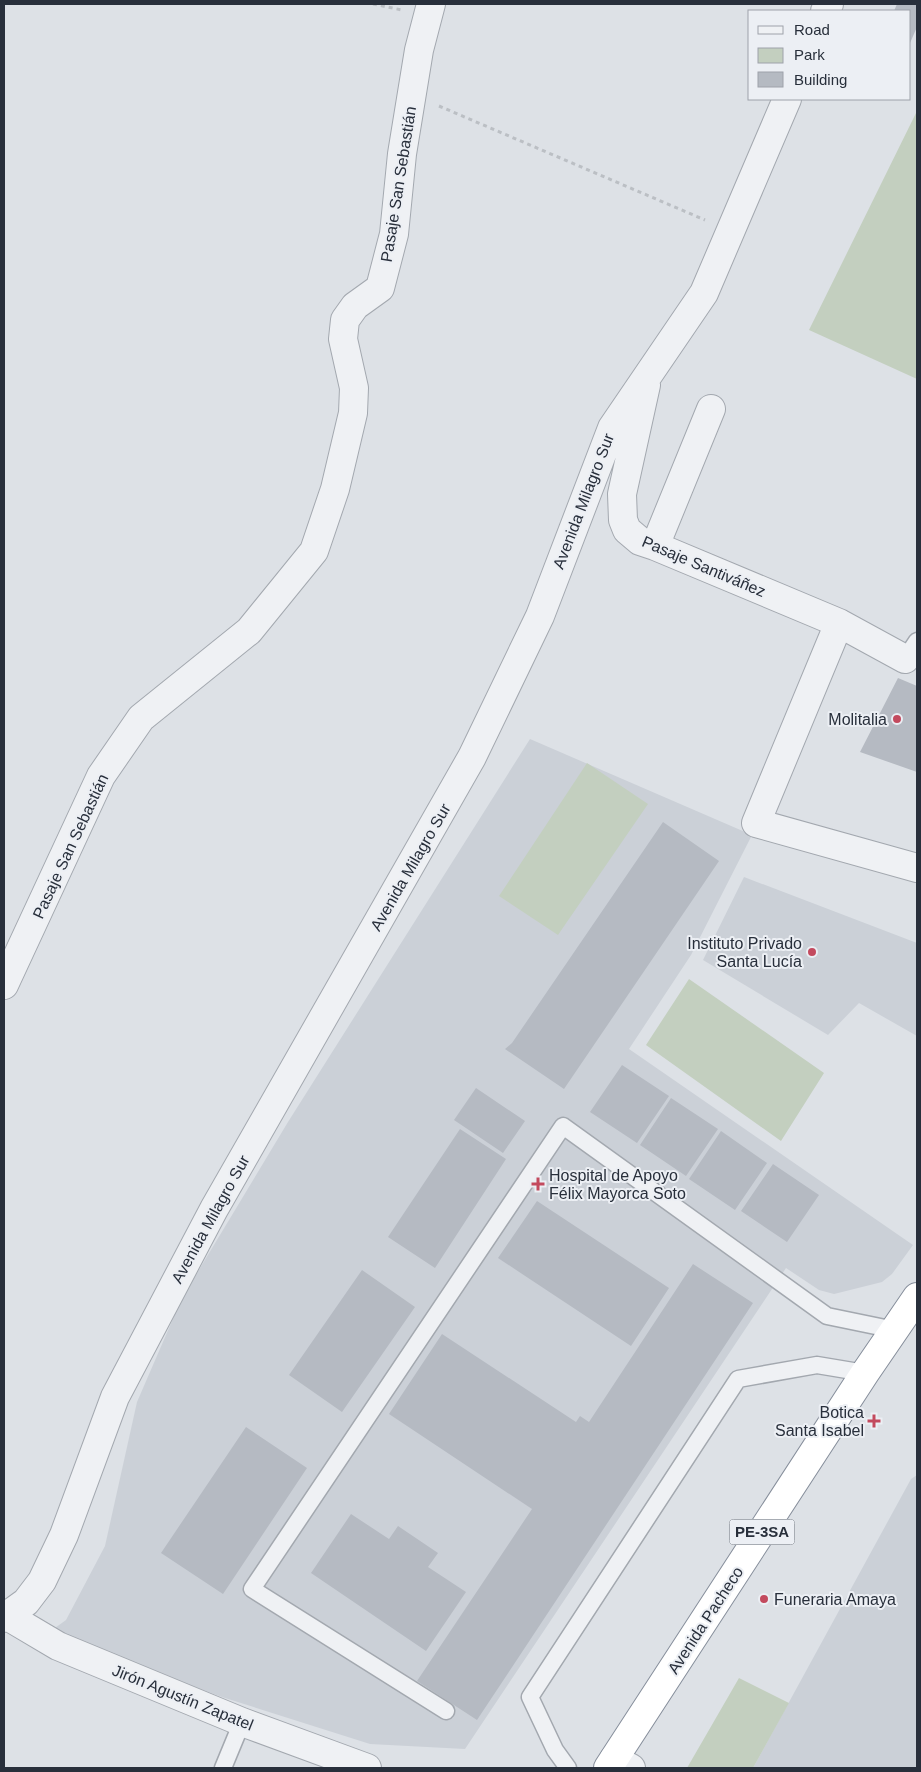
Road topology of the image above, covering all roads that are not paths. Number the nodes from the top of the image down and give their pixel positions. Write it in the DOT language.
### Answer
graph roads {
  1 [pos="431,4"];
  2 [pos="787,100"];
  3 [pos="648,374"];
  4 [pos="711,409"];
  5 [pos="655,546"];
  6 [pos="839,624"];
  7 [pos="911,650"];
  8 [pos="917,868"];
  9 [pos="4,985"];
  10 [pos="917,1297"];
  11 [pos="895,1330"];
  12 [pos="865,1373"];
  13 [pos="4,1616"];
  14 [pos="446,1711"];
  15 [pos="242,1722"];
  16 [pos="618,1765"];
  17 [pos="223,1768"];
  18 [pos="368,1768"];
  19 [pos="568,1768"];
  1 -- 9 [label="street, Pasaje San Sebastián"];
  2 -- 3 [label="street, Avenida Milagro Sur"];
  3 -- 5 [label="street, Pasaje Santiváñez"];
  3 -- 13 [label="street, Avenida Milagro Sur"];
  4 -- 5 [label="street"];
  5 -- 6 [label="street, Pasaje Santiváñez"];
  6 -- 7 [label="street, Pasaje Santiváñez"];
  6 -- 8 [label="street"];
  10 -- 11 [label="highway, Avenida Pacheco / PE-3SA"];
  11 -- 12 [label="highway, Avenida Pacheco / PE-3SA"];
  11 -- 14 [label="lane"];
  12 -- 16 [label="highway, Avenida Pacheco / PE-3SA"];
  12 -- 19 [label="lane"];
  13 -- 15 [label="street, Jirón Agustín Zapatel"];
  15 -- 17 [label="lane"];
  15 -- 18 [label="street, Jirón Agustín Zapatel"];
}
